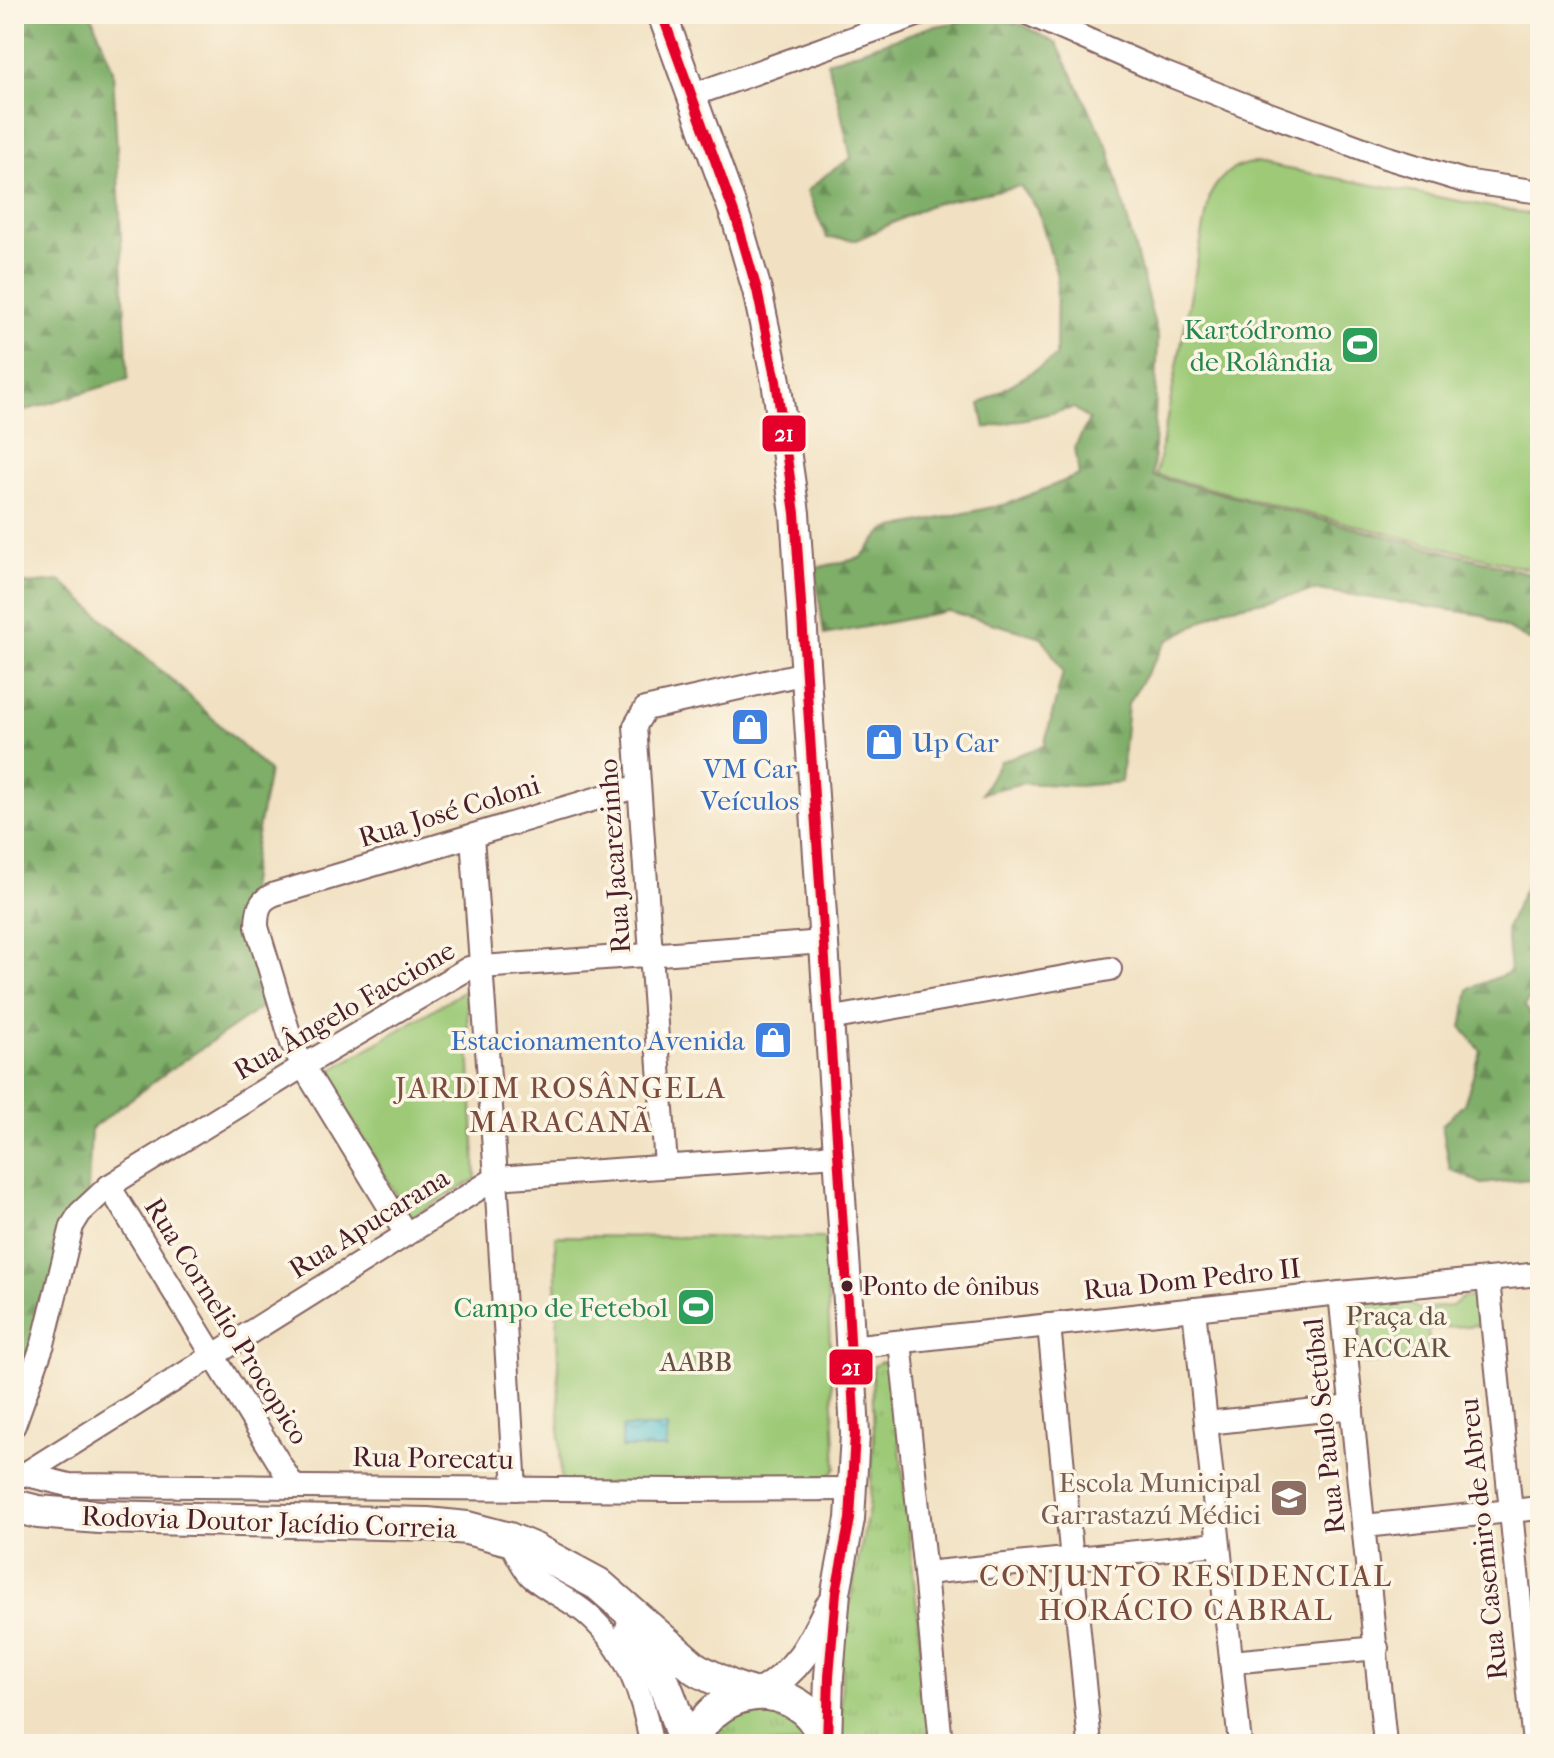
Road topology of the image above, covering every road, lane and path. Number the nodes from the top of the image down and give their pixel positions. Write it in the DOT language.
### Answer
graph roads {
  1 [pos="662,14"];
  2 [pos="920,14"];
  3 [pos="1029,14"];
  4 [pos="693,95"];
  5 [pos="1540,192"];
  6 [pos="806,673"];
  7 [pos="639,786"];
  8 [pos="472,836"];
  9 [pos="824,942"];
  10 [pos="652,954"];
  11 [pos="482,966"];
  12 [pos="1110,969"];
  13 [pos="829,1019"];
  14 [pos="303,1066"];
  15 [pos="838,1155"];
  16 [pos="666,1166"];
  17 [pos="496,1178"];
  18 [pos="109,1186"];
  19 [pos="406,1234"];
  20 [pos="1540,1274"];
  21 [pos="1488,1279"];
  22 [pos="1340,1293"];
  23 [pos="1194,1309"];
  24 [pos="1049,1325"];
  25 [pos="900,1342"];
  26 [pos="850,1347"];
  27 [pos="214,1356"];
  28 [pos="1352,1407"];
  29 [pos="1207,1423"];
  30 [pos="14,1425"];
  31 [pos="19,1474"];
  32 [pos="294,1487"];
  33 [pos="515,1489"];
  34 [pos="852,1489"];
  35 [pos="14,1506"];
  36 [pos="1540,1508"];
  37 [pos="1511,1510"];
  38 [pos="1364,1526"];
  39 [pos="509,1539"];
  40 [pos="1218,1544"];
  41 [pos="1071,1557"];
  42 [pos="566,1566"];
  43 [pos="925,1573"];
  44 [pos="836,1592"];
  45 [pos="1377,1648"];
  46 [pos="1231,1662"];
  47 [pos="757,1694"];
  48 [pos="651,1744"];
  49 [pos="684,1744"];
  50 [pos="692,1744"];
  51 [pos="827,1744"];
  52 [pos="941,1744"];
  53 [pos="1090,1744"];
  54 [pos="1240,1744"];
  55 [pos="1385,1744"];
  56 [pos="1534,1744"];
  1 -- 4 [label="main road"];
  2 -- 4 [label="street"];
  3 -- 5 [label="street"];
  4 -- 6 [label="main road"];
  6 -- 7 [label="street, Rua Jacarezinho"];
  6 -- 9 [label="main road"];
  7 -- 8 [label="street, Rua José Coloni"];
  7 -- 10 [label="street, Rua Jacarezinho"];
  8 -- 11 [label="street"];
  8 -- 14 [label="street, Rua José Coloni"];
  9 -- 10 [label="street, Rua Ângelo Faccione"];
  9 -- 13 [label="main road"];
  10 -- 11 [label="street, Rua Ângelo Faccione"];
  10 -- 16 [label="street, Rua Jacarezinho"];
  11 -- 14 [label="street, Rua Ângelo Faccione"];
  11 -- 17 [label="street"];
  12 -- 13 [label="street"];
  13 -- 15 [label="main road"];
  14 -- 18 [label="street, Rua Ângelo Faccione"];
  14 -- 19 [label="street"];
  15 -- 16 [label="street, Rua Apucarana"];
  15 -- 26 [label="main road"];
  16 -- 17 [label="street, Rua Apucarana"];
  17 -- 19 [label="street, Rua Apucarana"];
  17 -- 33 [label="street"];
  18 -- 27 [label="street, Rua Cornelio Procopico"];
  18 -- 30 [label="street, Rua Ângelo Faccione"];
  19 -- 27 [label="street, Rua Apucarana"];
  20 -- 21 [label="street, Rua Dom Pedro II"];
  21 -- 22 [label="street, Rua Dom Pedro II"];
  21 -- 37 [label="street, Rua Casemiro de Abreu"];
  22 -- 23 [label="street, Rua Dom Pedro II"];
  22 -- 28 [label="street, Rua Paulo Setúbal"];
  23 -- 24 [label="street, Rua Dom Pedro II"];
  23 -- 29 [label="street"];
  24 -- 25 [label="street, Rua Dom Pedro II"];
  24 -- 41 [label="street"];
  25 -- 26 [label="street, Rua Dom Pedro II"];
  25 -- 43 [label="street"];
  26 -- 34 [label="main road"];
  27 -- 31 [label="street, Rua Apucarana"];
  27 -- 32 [label="street, Rua Cornelio Procopico"];
  28 -- 29 [label="street"];
  28 -- 38 [label="street, Rua Paulo Setúbal"];
  29 -- 40 [label="street"];
  31 -- 32 [label="street, Rua Porecatu"];
  32 -- 33 [label="street, Rua Porecatu"];
  33 -- 34 [label="street, Rua Porecatu"];
  34 -- 44 [label="main road"];
  35 -- 39 [label="highway, Rodovia Doutor Jacídio Correia"];
  36 -- 37 [label="street"];
  37 -- 38 [label="street"];
  37 -- 56 [label="street, Rua Casemiro de Abreu"];
  38 -- 45 [label="street, Rua Paulo Setúbal"];
  39 -- 42 [label="highway, Rodovia Doutor Jacídio Correia"];
  39 -- 48 [label="street"];
  40 -- 41 [label="street"];
  40 -- 46 [label="street"];
  41 -- 43 [label="street"];
  41 -- 53 [label="street"];
  42 -- 47 [label="highway, Rodovia Doutor Jacídio Correia"];
  42 -- 49 [label="highway, Rodovia Doutor Jacídio Correia"];
  43 -- 52 [label="street"];
  44 -- 47 [label="main road"];
  44 -- 51 [label="main road"];
  45 -- 46 [label="street"];
  45 -- 55 [label="street, Rua Paulo Setúbal"];
  46 -- 54 [label="street"];
  47 -- 50 [label="highway"];
  47 -- 51 [label="highway, Rodovia Doutor Jacídio Correia"];
}
